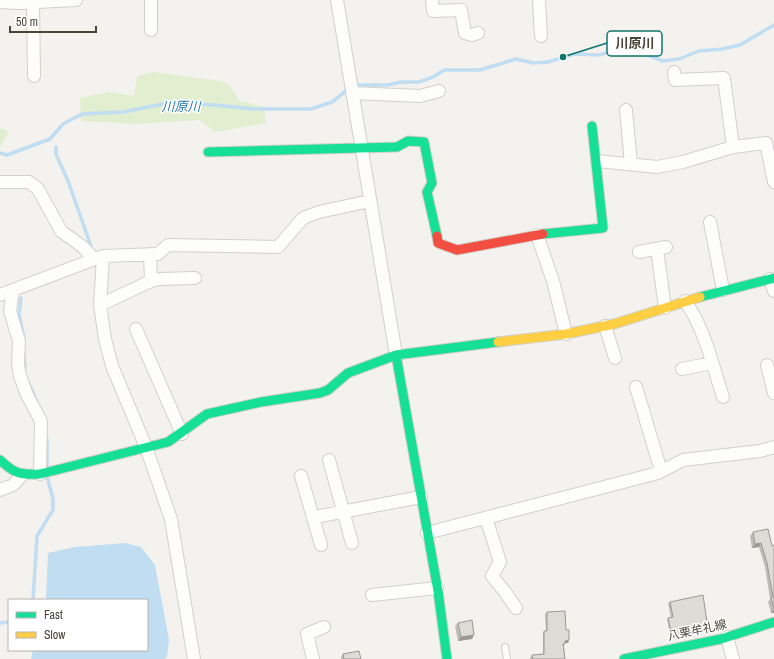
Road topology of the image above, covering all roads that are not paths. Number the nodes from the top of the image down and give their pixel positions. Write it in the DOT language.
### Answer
graph roads {
  1 [pos="76,0"];
  2 [pos="151,0"];
  3 [pos="337,0"];
  4 [pos="432,0"];
  5 [pos="539,0"];
  6 [pos="0,2"];
  7 [pos="16,2"];
  8 [pos="33,2"];
  9 [pos="151,30"];
  10 [pos="478,33"];
  11 [pos="541,36"];
  12 [pos="674,72"];
  13 [pos="34,76"];
  14 [pos="439,91"];
  15 [pos="352,93"];
  16 [pos="626,110"];
  17 [pos="592,126"];
  18 [pos="733,147"];
  19 [pos="362,148"];
  20 [pos="208,152"];
  21 [pos="597,161"];
  22 [pos="631,164"];
  23 [pos="0,182"];
  24 [pos="774,182"];
  25 [pos="370,201"];
  26 [pos="710,222"];
  27 [pos="537,235"];
  28 [pos="639,252"];
  29 [pos="150,254"];
  30 [pos="98,257"];
  31 [pos="195,278"];
  32 [pos="772,278"];
  33 [pos="151,281"];
  34 [pos="13,290"];
  35 [pos="723,290"];
  36 [pos="774,291"];
  37 [pos="0,295"];
  38 [pos="685,301"];
  39 [pos="100,305"];
  40 [pos="665,308"];
  41 [pos="605,326"];
  42 [pos="136,329"];
  43 [pos="566,334"];
  44 [pos="396,355"];
  45 [pos="615,358"];
  46 [pos="712,363"];
  47 [pos="767,365"];
  48 [pos="682,369"];
  49 [pos="773,385"];
  50 [pos="636,387"];
  51 [pos="722,397"];
  52 [pos="182,434"];
  53 [pos="146,447"];
  54 [pos="774,447"];
  55 [pos="0,460"];
  56 [pos="329,460"];
  57 [pos="661,471"];
  58 [pos="44,473"];
  59 [pos="22,475"];
  60 [pos="301,476"];
  61 [pos="0,490"];
  62 [pos="421,496"];
  63 [pos="343,512"];
  64 [pos="314,517"];
  65 [pos="486,518"];
  66 [pos="427,533"];
  67 [pos="352,543"];
  68 [pos="322,545"];
  69 [pos="437,588"];
  70 [pos="372,596"];
  71 [pos="516,608"];
  72 [pos="774,622"];
  73 [pos="324,627"];
  74 [pos="727,637"];
  75 [pos="505,646"];
  76 [pos="194,659"];
  77 [pos="313,659"];
  78 [pos="447,659"];
  79 [pos="507,659"];
  80 [pos="624,659"];
  81 [pos="733,659"];
  1 -- 8 [label="street"];
  2 -- 9 [label="street"];
  3 -- 15 [label="street"];
  4 -- 10 [label="street"];
  5 -- 11 [label="street"];
  6 -- 7 [label="street"];
  7 -- 8 [label="street"];
  8 -- 13 [label="street"];
  12 -- 18 [label="street"];
  14 -- 15 [label="street"];
  15 -- 19 [label="street"];
  16 -- 22 [label="street"];
  17 -- 21 [label="street"];
  18 -- 22 [label="street"];
  18 -- 24 [label="street"];
  19 -- 20 [label="street"];
  19 -- 25 [label="street"];
  19 -- 27 [label="street"];
  21 -- 22 [label="street"];
  21 -- 27 [label="street"];
  23 -- 30 [label="street"];
  25 -- 29 [label="street"];
  25 -- 44 [label="street"];
  26 -- 35 [label="street"];
  27 -- 43 [label="street"];
  28 -- 40 [label="street"];
  29 -- 30 [label="street"];
  29 -- 33 [label="street"];
  30 -- 34 [label="street"];
  30 -- 39 [label="street"];
  31 -- 33 [label="street"];
  32 -- 35 [label="street"];
  32 -- 36 [label="street"];
  33 -- 39 [label="street"];
  34 -- 37 [label="street"];
  34 -- 58 [label="street"];
  35 -- 38 [label="street"];
  38 -- 40 [label="street"];
  38 -- 46 [label="street"];
  39 -- 53 [label="street"];
  40 -- 41 [label="street"];
  41 -- 43 [label="street"];
  41 -- 45 [label="street"];
  42 -- 52 [label="street"];
  43 -- 44 [label="street"];
  44 -- 52 [label="street"];
  44 -- 62 [label="street"];
  46 -- 48 [label="street"];
  46 -- 51 [label="street"];
  47 -- 49 [label="street"];
  50 -- 57 [label="street"];
  52 -- 53 [label="street"];
  53 -- 58 [label="street"];
  53 -- 76 [label="street"];
  54 -- 57 [label="street"];
  55 -- 59 [label="street"];
  56 -- 63 [label="street"];
  57 -- 65 [label="street"];
  58 -- 59 [label="street"];
  59 -- 61 [label="street"];
  60 -- 64 [label="street"];
  62 -- 63 [label="street"];
  62 -- 66 [label="street"];
  63 -- 64 [label="street"];
  63 -- 67 [label="street"];
  64 -- 68 [label="street"];
  65 -- 66 [label="street"];
  65 -- 71 [label="street"];
  66 -- 69 [label="street"];
  69 -- 70 [label="street"];
  69 -- 78 [label="street"];
  72 -- 74 [label="street, 八栗牟礼線"];
  73 -- 77 [label="street"];
  74 -- 80 [label="street, 八栗牟礼線"];
  74 -- 81 [label="street"];
  75 -- 79 [label="lane"];
}
